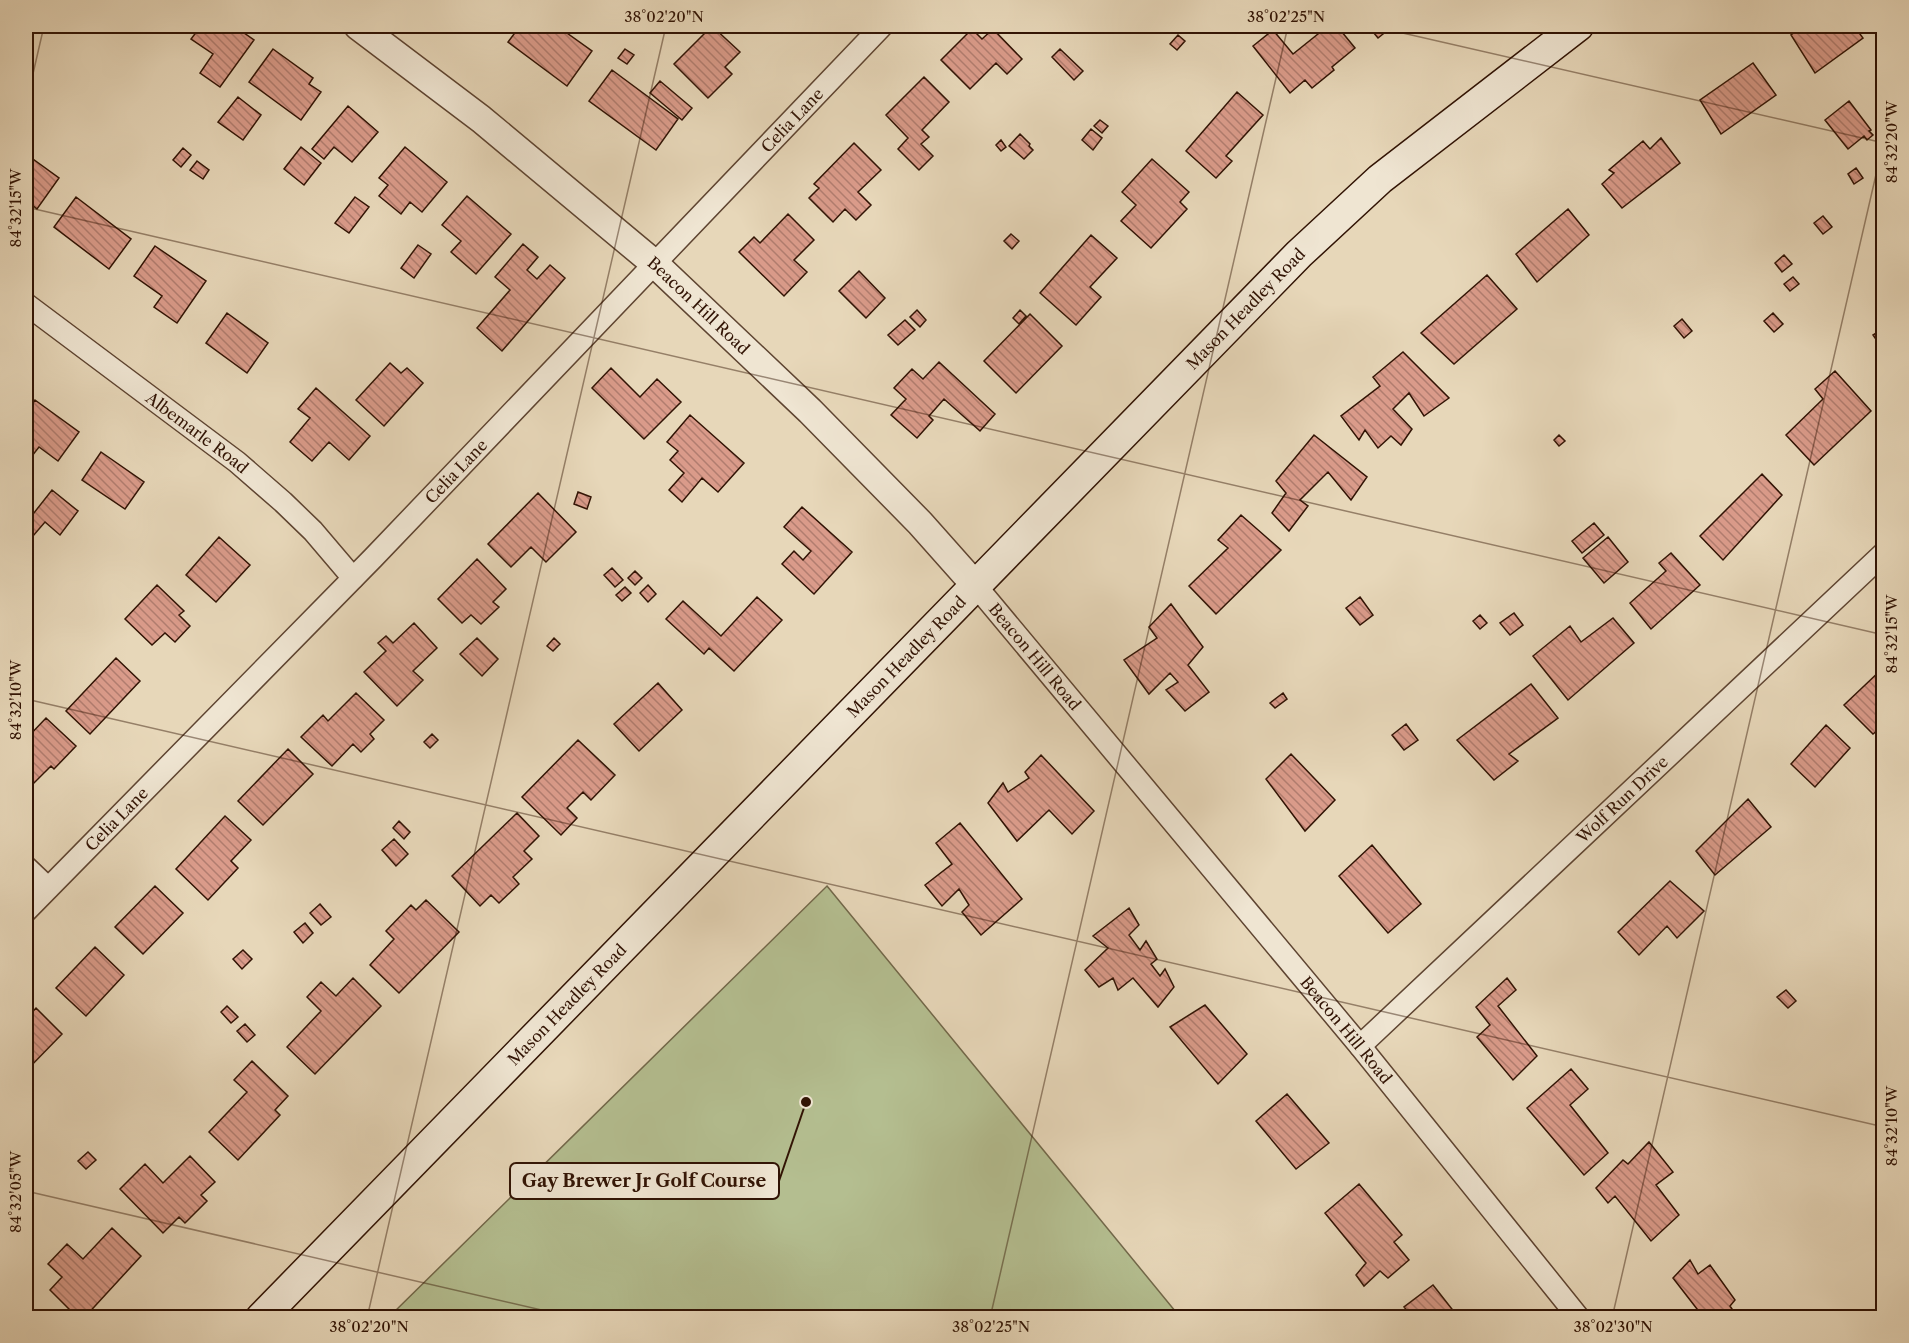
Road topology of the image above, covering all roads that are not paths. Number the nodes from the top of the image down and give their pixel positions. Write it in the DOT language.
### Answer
graph roads {
  1 [pos="358,26"];
  2 [pos="882,26"];
  3 [pos="1578,26"];
  4 [pos="656,264"];
  5 [pos="26,304"];
  6 [pos="1884,553"];
  7 [pos="353,578"];
  8 [pos="976,586"];
  9 [pos="26,867"];
  10 [pos="48,888"];
  11 [pos="26,911"];
  12 [pos="1360,1046"];
  13 [pos="261,1317"];
  14 [pos="1579,1317"];
  1 -- 4 [label="street, Beacon Hill Road"];
  2 -- 4 [label="street, Celia Lane"];
  3 -- 8 [label="main road, Mason Headley Road"];
  4 -- 7 [label="street, Celia Lane"];
  4 -- 8 [label="street, Beacon Hill Road"];
  5 -- 7 [label="street, Albemarle Road"];
  6 -- 12 [label="street, Wolf Run Drive"];
  7 -- 10 [label="street, Celia Lane"];
  8 -- 12 [label="street, Beacon Hill Road"];
  8 -- 13 [label="main road, Mason Headley Road"];
  9 -- 10 [label="street"];
  10 -- 11 [label="street, Celia Lane"];
  12 -- 14 [label="street, Beacon Hill Road"];
}
